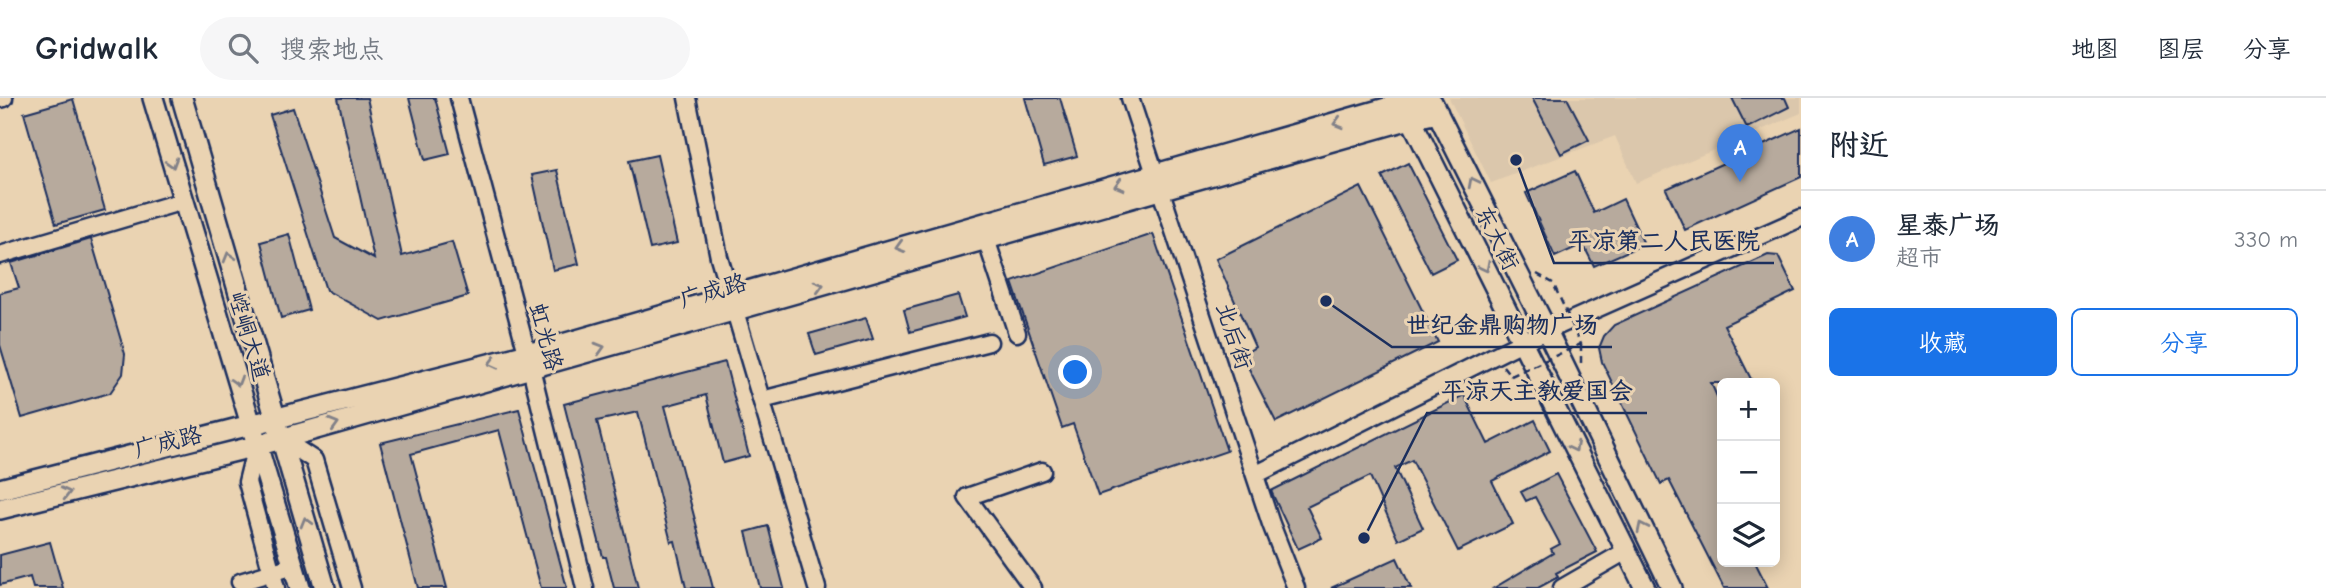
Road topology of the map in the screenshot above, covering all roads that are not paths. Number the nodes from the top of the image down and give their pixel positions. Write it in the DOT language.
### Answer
graph roads {
  1 [pos="153,98"];
  2 [pos="182,98"];
  3 [pos="459,98"];
  4 [pos="687,98"];
  5 [pos="1130,98"];
  6 [pos="1409,105"];
  7 [pos="1434,106"];
  8 [pos="1158,182"];
  9 [pos="183,201"];
  10 [pos="1799,223"];
  11 [pos="986,239"];
  12 [pos="0,255"];
  13 [pos="733,302"];
  14 [pos="1547,331"];
  15 [pos="1017,333"];
  16 [pos="989,342"];
  17 [pos="1522,342"];
  18 [pos="529,361"];
  19 [pos="762,400"];
  20 [pos="276,418"];
  21 [pos="250,424"];
  22 [pos="282,439"];
  23 [pos="256,446"];
  24 [pos="1042,471"];
  25 [pos="1255,475"];
  26 [pos="0,489"];
  27 [pos="0,509"];
  28 [pos="1626,551"];
  29 [pos="293,566"];
  30 [pos="274,581"];
  31 [pos="240,582"];
  32 [pos="300,588"];
  33 [pos="326,588"];
  34 [pos="352,588"];
  35 [pos="585,588"];
  36 [pos="817,588"];
  37 [pos="1033,588"];
  38 [pos="1296,588"];
  39 [pos="1562,588"];
  40 [pos="1645,588"];
  41 [pos="1672,588"];
  1 -- 9 [label="main road, 崆峒大道, one-way"];
  20 -- 2 [label="main road, 崆峒大道, one-way"];
  3 -- 18 [label="street, 虹光路"];
  4 -- 13 [label="street"];
  5 -- 8 [label="street, 北后街"];
  6 -- 7 [label="main road, 广成路"];
  6 -- 8 [label="main road, 广成路"];
  6 -- 17 [label="main road, 东大街, one-way"];
  14 -- 7 [label="main road, 东大街, one-way"];
  8 -- 11 [label="main road, 广成路"];
  8 -- 13 [label="main road, 广成路, one-way"];
  8 -- 25 [label="street, 北后街"];
  9 -- 12 [label="street"];
  9 -- 21 [label="main road, 崆峒大道, one-way"];
  10 -- 14 [label="street"];
  13 -- 11 [label="main road, 广成路, one-way"];
  11 -- 15 [label="street"];
  13 -- 18 [label="main road, 广成路"];
  13 -- 19 [label="street"];
  14 -- 17 [label="street"];
  41 -- 14 [label="main road, 东大街, one-way"];
  16 -- 19 [label="street"];
  17 -- 25 [label="street"];
  17 -- 28 [label="main road, 东大街, one-way"];
  18 -- 20 [label="main road, 广成路, one-way"];
  22 -- 18 [label="main road, 广成路, one-way"];
  18 -- 35 [label="street, 虹光路"];
  19 -- 36 [label="street"];
  20 -- 21 [label="main road, 广成路"];
  20 -- 22 [label="main road, 崆峒大道"];
  21 -- 23 [label="main road, 崆峒大道"];
  21 -- 26 [label="main road, 广成路"];
  22 -- 23 [label="main road, 广成路"];
  33 -- 22 [label="main road, 崆峒大道, one-way"];
  22 -- 34 [label="street"];
  27 -- 23 [label="main road, 广成路, one-way"];
  23 -- 29 [label="main road, 崆峒大道"];
  23 -- 30 [label="street"];
  24 -- 37 [label="street"];
  25 -- 38 [label="street, 北后街"];
  28 -- 39 [label="street"];
  28 -- 40 [label="main road, 东大街"];
  29 -- 30 [label="street"];
  29 -- 32 [label="main road, 崆峒大道"];
  30 -- 31 [label="street"];
}
